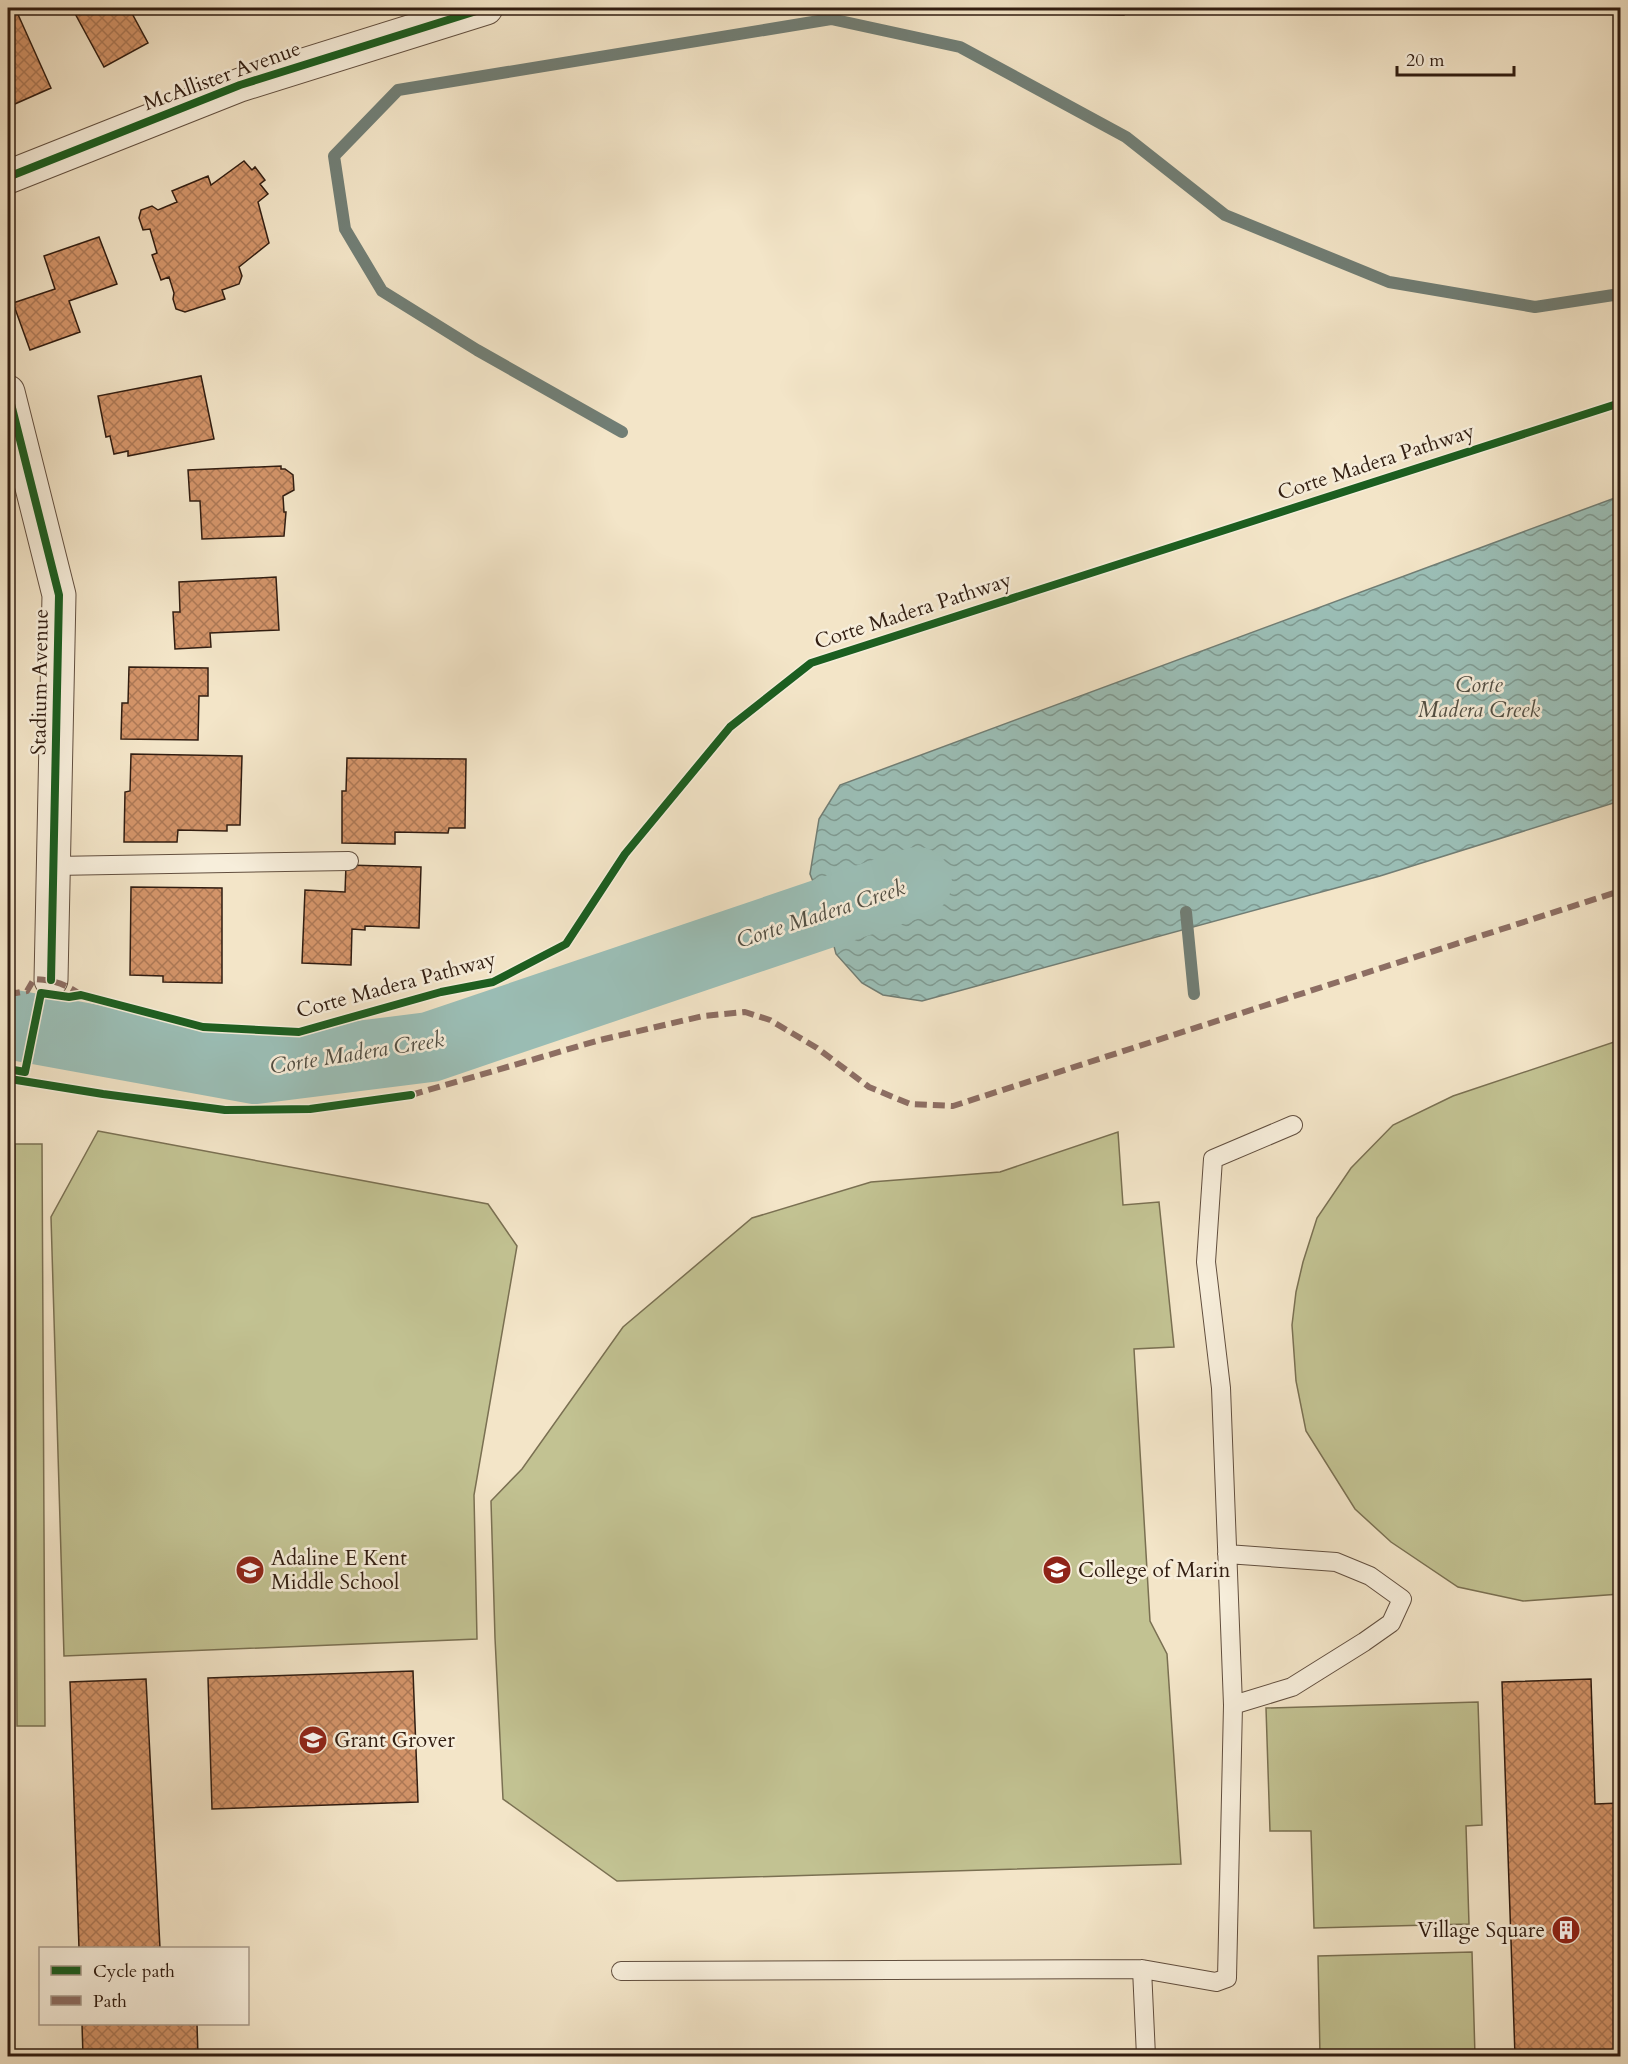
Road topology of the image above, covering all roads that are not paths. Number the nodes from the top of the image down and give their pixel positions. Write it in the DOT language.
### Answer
graph roads {
  1 [pos="486,8"];
  2 [pos="8,177"];
  3 [pos="8,392"];
  4 [pos="349,861"];
  5 [pos="54,866"];
  6 [pos="51,980"];
  7 [pos="1293,1125"];
  8 [pos="1227,1554"];
  9 [pos="1233,1705"];
  10 [pos="1142,1969"];
  11 [pos="621,1971"];
  12 [pos="1146,2056"];
  1 -- 2 [label="street, McAllister Avenue"];
  3 -- 5 [label="street, Stadium Avenue"];
  4 -- 5 [label="lane"];
  5 -- 6 [label="street, Stadium Avenue"];
  7 -- 8 [label="lane"];
  8 -- 9 [label="lane"];
  8 -- 9 [label="lane"];
  9 -- 10 [label="lane"];
  10 -- 11 [label="lane"];
  10 -- 12 [label="lane"];
}
